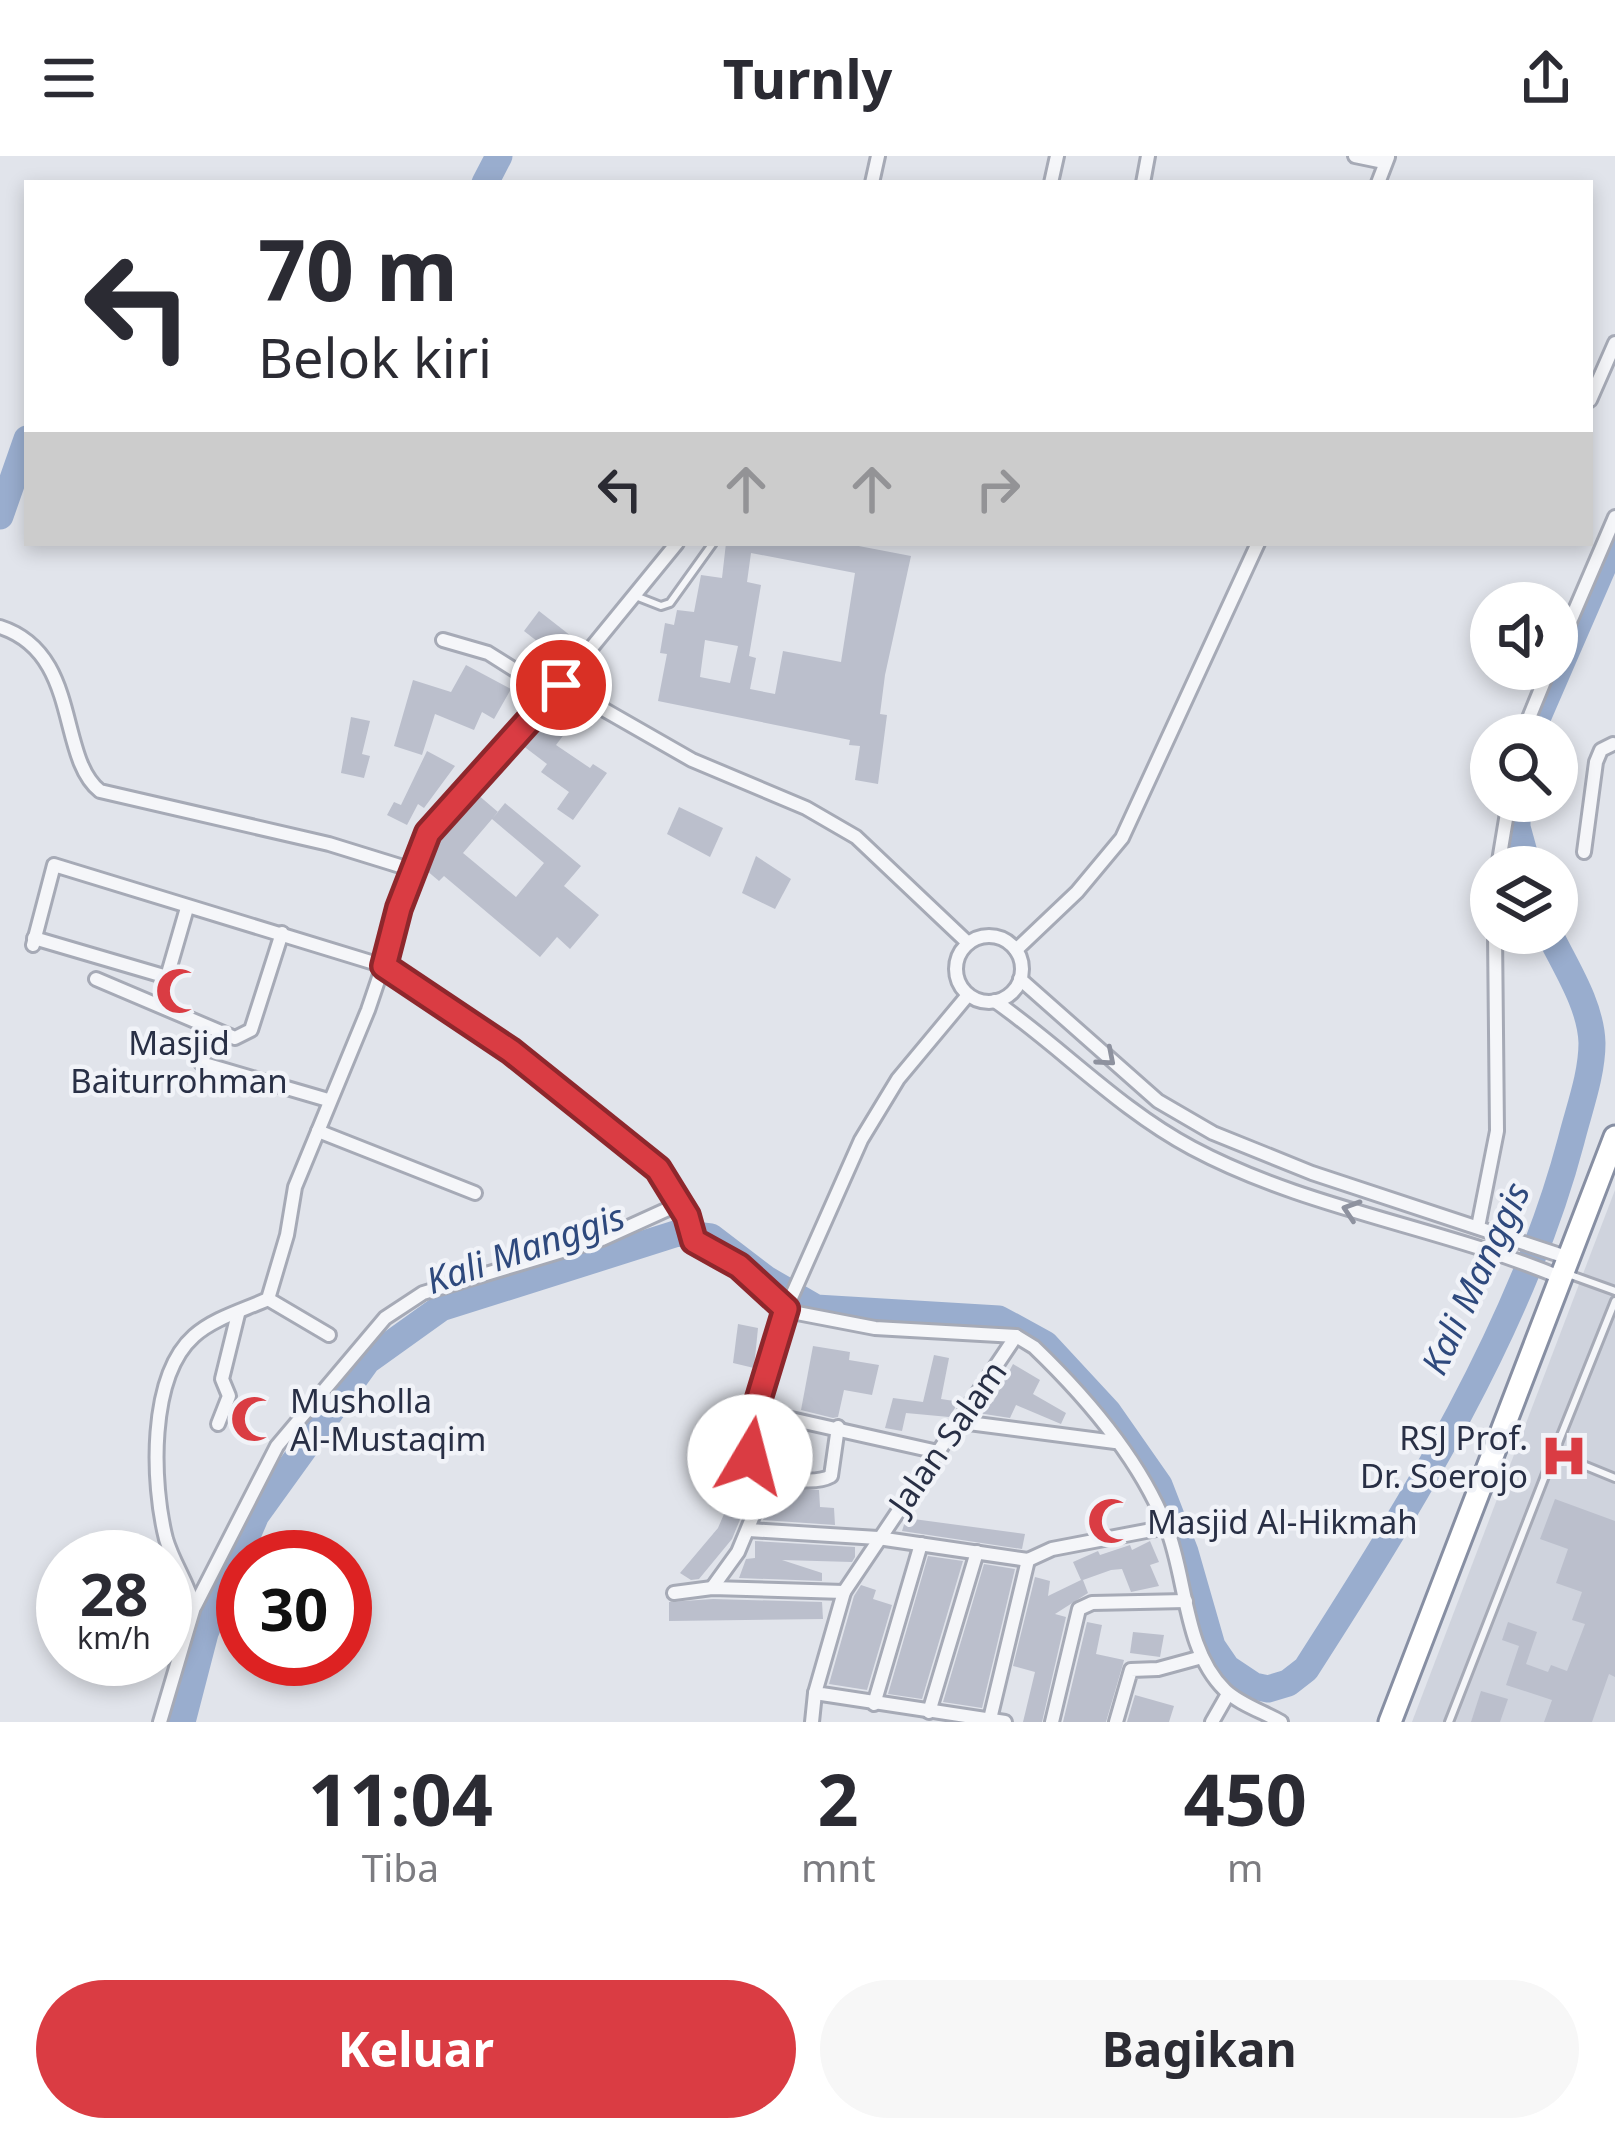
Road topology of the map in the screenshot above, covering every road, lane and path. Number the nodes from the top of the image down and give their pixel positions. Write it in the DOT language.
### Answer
graph roads {
  1 [pos="1355,156"];
  2 [pos="1387,159"];
  3 [pos="1615,343"];
  4 [pos="1593,393"];
  5 [pos="1615,517"];
  6 [pos="675,546"];
  7 [pos="711,546"];
  8 [pos="1257,546"];
  9 [pos="638,596"];
  10 [pos="1578,603"];
  11 [pos="0,627"];
  12 [pos="443,640"];
  13 [pos="557,689"];
  14 [pos="1615,728"];
  15 [pos="1614,746"];
  16 [pos="1584,852"];
  17 [pos="413,870"];
  18 [pos="187,908"];
  19 [pos="282,933"];
  20 [pos="968,943"];
  21 [pos="1016,950"];
  22 [pos="1495,954"];
  23 [pos="384,966"];
  24 [pos="1020,979"];
  25 [pos="96,980"];
  26 [pos="968,995"];
  27 [pos="995,1001"];
  28 [pos="201,1063"];
  29 [pos="328,1100"];
  30 [pos="318,1131"];
  31 [pos="1615,1137"];
  32 [pos="475,1193"];
  33 [pos="1396,1201"];
  34 [pos="683,1210"];
  35 [pos="1392,1223"];
  36 [pos="1478,1227"];
  37 [pos="1560,1265"];
  38 [pos="1615,1292"];
  39 [pos="268,1298"];
  40 [pos="1615,1301"];
  41 [pos="787,1306"];
  42 [pos="238,1314"];
  43 [pos="329,1335"];
  44 [pos="1016,1336"];
  45 [pos="755,1411"];
  46 [pos="961,1423"];
  47 [pos="218,1424"];
  48 [pos="838,1427"];
  49 [pos="1116,1442"];
  50 [pos="938,1452"];
  51 [pos="1554,1453"];
  52 [pos="770,1475"];
  53 [pos="1615,1478"];
  54 [pos="1166,1527"];
  55 [pos="749,1530"];
  56 [pos="878,1538"];
  57 [pos="921,1544"];
  58 [pos="977,1552"];
  59 [pos="1028,1560"];
  60 [pos="712,1588"];
  61 [pos="844,1592"];
  62 [pos="674,1593"];
  63 [pos="1186,1600"];
  64 [pos="194,1607"];
  65 [pos="1202,1658"];
  66 [pos="815,1693"];
  67 [pos="1228,1694"];
  68 [pos="874,1704"];
  69 [pos="929,1712"];
  70 [pos="999,1721"];
  71 [pos="160,1722"];
  72 [pos="812,1722"];
  73 [pos="1052,1722"];
  74 [pos="1116,1722"];
  75 [pos="1212,1722"];
  76 [pos="1281,1722"];
  77 [pos="1390,1722"];
  78 [pos="1449,1722"];
  1 -- 2 [label="street"];
  3 -- 4 [label="street"];
  5 -- 10 [label="street"];
  6 -- 9 [label="street"];
  7 -- 9 [label="lane"];
  8 -- 21 [label="street"];
  9 -- 13 [label="street"];
  11 -- 17 [label="street"];
  12 -- 13 [label="street"];
  13 -- 17 [label="street"];
  13 -- 20 [label="street"];
  14 -- 15 [label="street"];
  15 -- 16 [label="street"];
  17 -- 23 [label="street"];
  18 -- 18 [label="street"];
  18 -- 19 [label="street"];
  19 -- 23 [label="street"];
  19 -- 25 [label="street"];
  20 -- 21 [label="street"];
  20 -- 26 [label="street"];
  21 -- 24 [label="street"];
  22 -- 36 [label="street"];
  23 -- 29 [label="street"];
  23 -- 34 [label="street"];
  24 -- 27 [label="street"];
  24 -- 33 [label="street, one-way"];
  26 -- 27 [label="street"];
  26 -- 41 [label="street"];
  35 -- 27 [label="street, one-way"];
  28 -- 29 [label="street"];
  29 -- 30 [label="street"];
  30 -- 32 [label="street"];
  30 -- 39 [label="street"];
  31 -- 37 [label="highway"];
  33 -- 35 [label="street"];
  33 -- 36 [label="street"];
  34 -- 41 [label="street"];
  34 -- 64 [label="street"];
  35 -- 37 [label="street"];
  36 -- 37 [label="street"];
  37 -- 38 [label="lane"];
  37 -- 77 [label="highway"];
  39 -- 42 [label="street"];
  39 -- 43 [label="street"];
  40 -- 51 [label="lane"];
  41 -- 44 [label="street"];
  41 -- 45 [label="street"];
  42 -- 47 [label="street"];
  42 -- 64 [label="street"];
  44 -- 46 [label="street, Jalan Salam"];
  44 -- 49 [label="street"];
  45 -- 48 [label="street"];
  45 -- 52 [label="street"];
  46 -- 49 [label="street"];
  46 -- 50 [label="street, Jalan Salam"];
  48 -- 50 [label="street"];
  48 -- 52 [label="street"];
  49 -- 54 [label="street"];
  50 -- 56 [label="street, Jalan Salam"];
  51 -- 53 [label="lane"];
  51 -- 78 [label="lane"];
  52 -- 55 [label="street"];
  54 -- 59 [label="street"];
  54 -- 63 [label="street"];
  55 -- 56 [label="street"];
  55 -- 60 [label="street"];
  56 -- 57 [label="street"];
  56 -- 61 [label="street, Jalan Salam"];
  57 -- 58 [label="street"];
  57 -- 68 [label="street"];
  58 -- 59 [label="street"];
  58 -- 69 [label="street"];
  59 -- 70 [label="street"];
  60 -- 61 [label="street"];
  60 -- 62 [label="street"];
  61 -- 66 [label="street, Jalan Salam"];
  63 -- 65 [label="street"];
  63 -- 73 [label="street"];
  64 -- 71 [label="street"];
  65 -- 67 [label="street"];
  65 -- 74 [label="street"];
  66 -- 68 [label="street"];
  66 -- 72 [label="street, Jalan Salam"];
  67 -- 75 [label="street"];
  67 -- 76 [label="street"];
  68 -- 69 [label="street"];
  69 -- 70 [label="street"];
}
